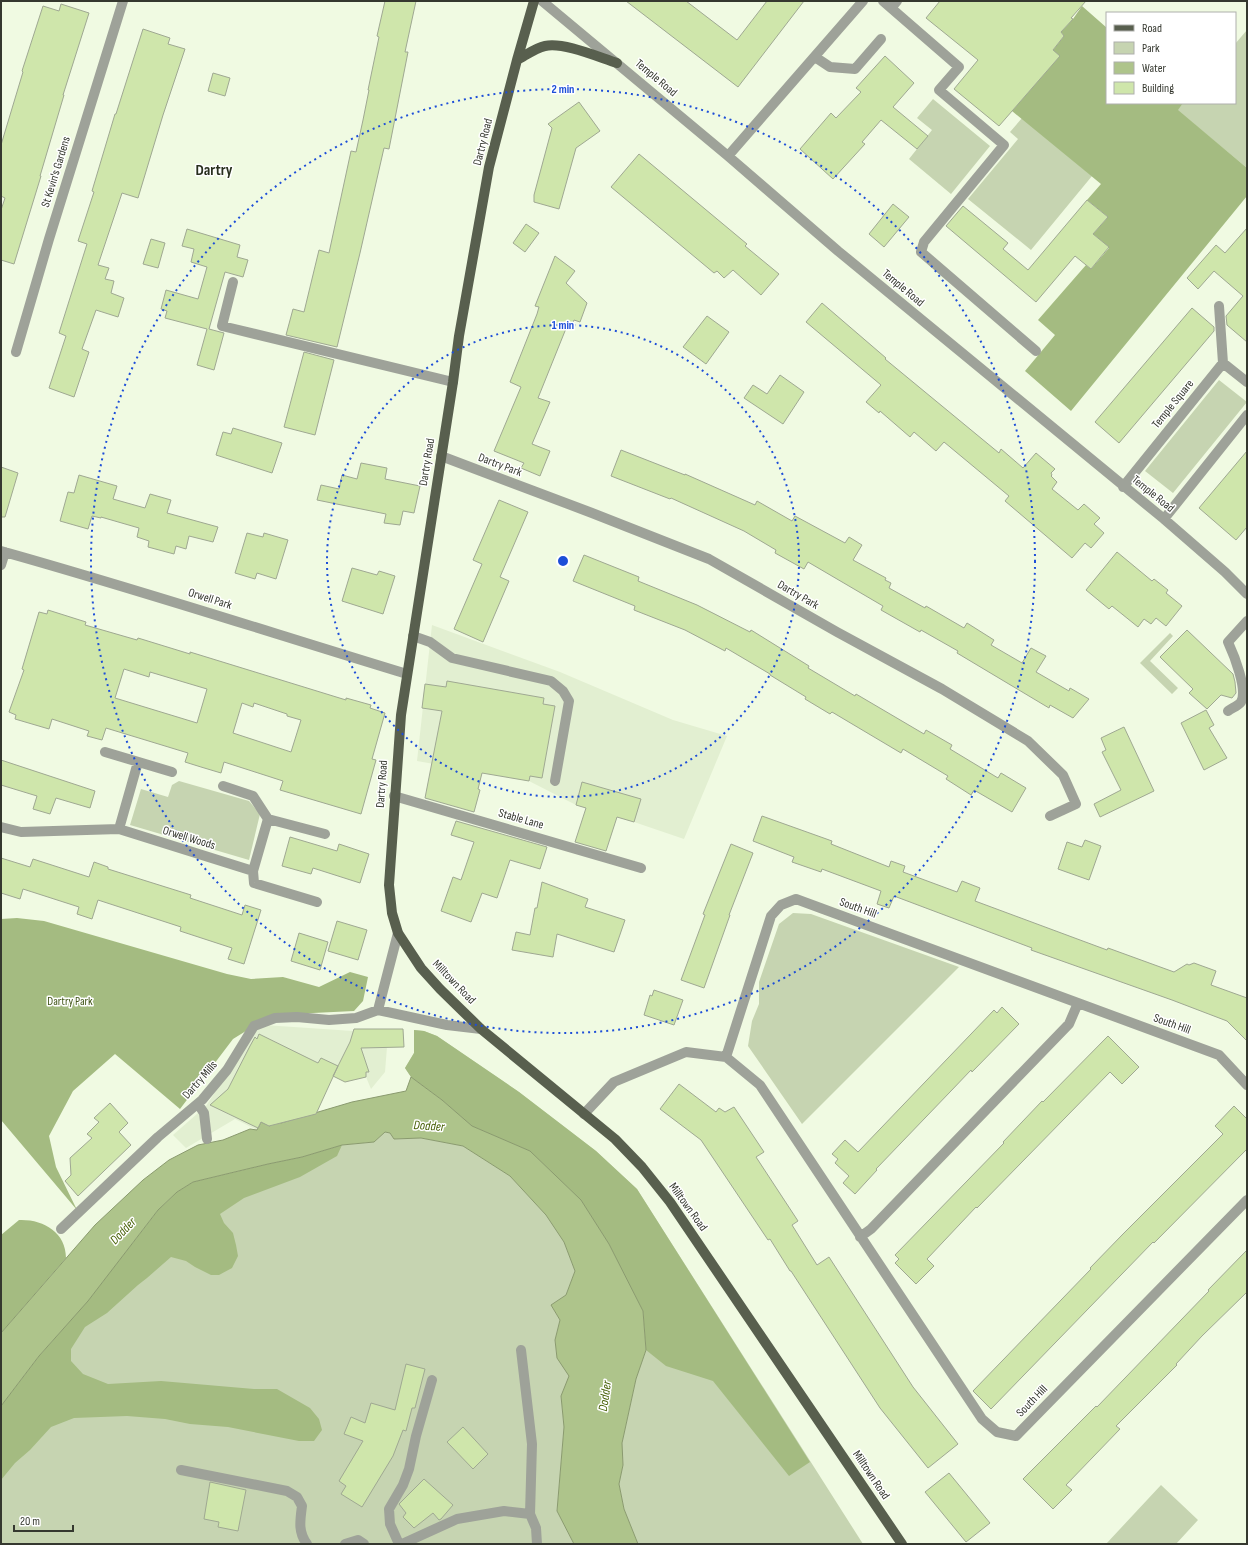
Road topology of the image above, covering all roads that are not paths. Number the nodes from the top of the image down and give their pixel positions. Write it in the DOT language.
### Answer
graph roads {
  1 [pos="123,1"];
  2 [pos="534,1"];
  3 [pos="542,1"];
  4 [pos="863,1"];
  5 [pos="890,3"];
  6 [pos="881,39"];
  7 [pos="815,57"];
  8 [pos="517,60"];
  9 [pos="617,63"];
  10 [pos="728,156"];
  11 [pos="233,282"];
  12 [pos="1220,306"];
  13 [pos="1036,351"];
  14 [pos="16,352"];
  15 [pos="1223,362"];
  16 [pos="453,382"];
  17 [pos="1247,382"];
  18 [pos="1247,416"];
  19 [pos="441,456"];
  20 [pos="1123,487"];
  21 [pos="1164,519"];
  22 [pos="3,551"];
  23 [pos="1,565"];
  24 [pos="1246,591"];
  25 [pos="1247,622"];
  26 [pos="412,636"];
  27 [pos="407,674"];
  28 [pos="1228,711"];
  29 [pos="105,752"];
  30 [pos="138,762"];
  31 [pos="172,772"];
  32 [pos="555,781"];
  33 [pos="223,786"];
  34 [pos="394,796"];
  35 [pos="1050,816"];
  36 [pos="268,818"];
  37 [pos="1,827"];
  38 [pos="118,829"];
  39 [pos="325,834"];
  40 [pos="641,868"];
  41 [pos="253,871"];
  42 [pos="317,902"];
  43 [pos="398,933"];
  44 [pos="1078,1003"];
  45 [pos="378,1010"];
  46 [pos="481,1029"];
  47 [pos="726,1056"];
  48 [pos="1247,1085"];
  49 [pos="198,1104"];
  50 [pos="584,1114"];
  51 [pos="207,1139"];
  52 [pos="1247,1200"];
  53 [pos="61,1229"];
  54 [pos="860,1237"];
  55 [pos="521,1350"];
  56 [pos="432,1380"];
  57 [pos="181,1470"];
  58 [pos="530,1514"];
  59 [pos="307,1544"];
  60 [pos="345,1544"];
  61 [pos="364,1544"];
  62 [pos="399,1544"];
  63 [pos="402,1544"];
  64 [pos="537,1544"];
  65 [pos="902,1544"];
  1 -- 14 [label="street, St Kevin's Gardens"];
  2 -- 8 [label="main road, Dartry Road"];
  3 -- 9 [label="street, Temple Road"];
  4 -- 7 [label="street"];
  5 -- 13 [label="street"];
  6 -- 7 [label="street"];
  7 -- 10 [label="street"];
  8 -- 9 [label="main road"];
  8 -- 16 [label="main road, Dartry Road"];
  9 -- 10 [label="street, Temple Road"];
  10 -- 20 [label="street, Temple Road"];
  11 -- 16 [label="street"];
  12 -- 15 [label="street"];
  15 -- 17 [label="street"];
  15 -- 20 [label="street, Temple Square"];
  16 -- 19 [label="main road, Dartry Road"];
  18 -- 21 [label="street"];
  19 -- 26 [label="main road, Dartry Road"];
  19 -- 35 [label="street, Dartry Park"];
  20 -- 21 [label="street, Temple Road"];
  21 -- 24 [label="street, Temple Road"];
  22 -- 23 [label="street, Orwell Park"];
  22 -- 27 [label="street, Orwell Park"];
  25 -- 28 [label="street"];
  26 -- 27 [label="main road, Dartry Road"];
  26 -- 32 [label="street"];
  27 -- 34 [label="main road, Dartry Road"];
  29 -- 30 [label="street"];
  30 -- 31 [label="street"];
  30 -- 38 [label="street"];
  33 -- 36 [label="street"];
  34 -- 40 [label="street, Stable Lane"];
  34 -- 43 [label="main road, Dartry Road"];
  36 -- 39 [label="street"];
  36 -- 41 [label="street"];
  37 -- 38 [label="street, Orwell Woods"];
  38 -- 41 [label="street, Orwell Woods"];
  41 -- 42 [label="street"];
  43 -- 45 [label="street"];
  43 -- 46 [label="main road, Milltown Road"];
  44 -- 47 [label="street, South Hill"];
  44 -- 48 [label="street, South Hill"];
  44 -- 54 [label="street"];
  45 -- 46 [label="street"];
  45 -- 49 [label="street, Dartry Mills"];
  46 -- 50 [label="main road, Milltown Road"];
  47 -- 50 [label="street"];
  47 -- 54 [label="street, South Hill"];
  49 -- 51 [label="street"];
  49 -- 53 [label="street, Dartry Mills"];
  50 -- 65 [label="main road, Milltown Road"];
  52 -- 54 [label="street, South Hill"];
  55 -- 58 [label="street"];
  56 -- 62 [label="street"];
  57 -- 59 [label="street"];
  58 -- 63 [label="street"];
  58 -- 64 [label="street"];
  60 -- 61 [label="street"];
}
